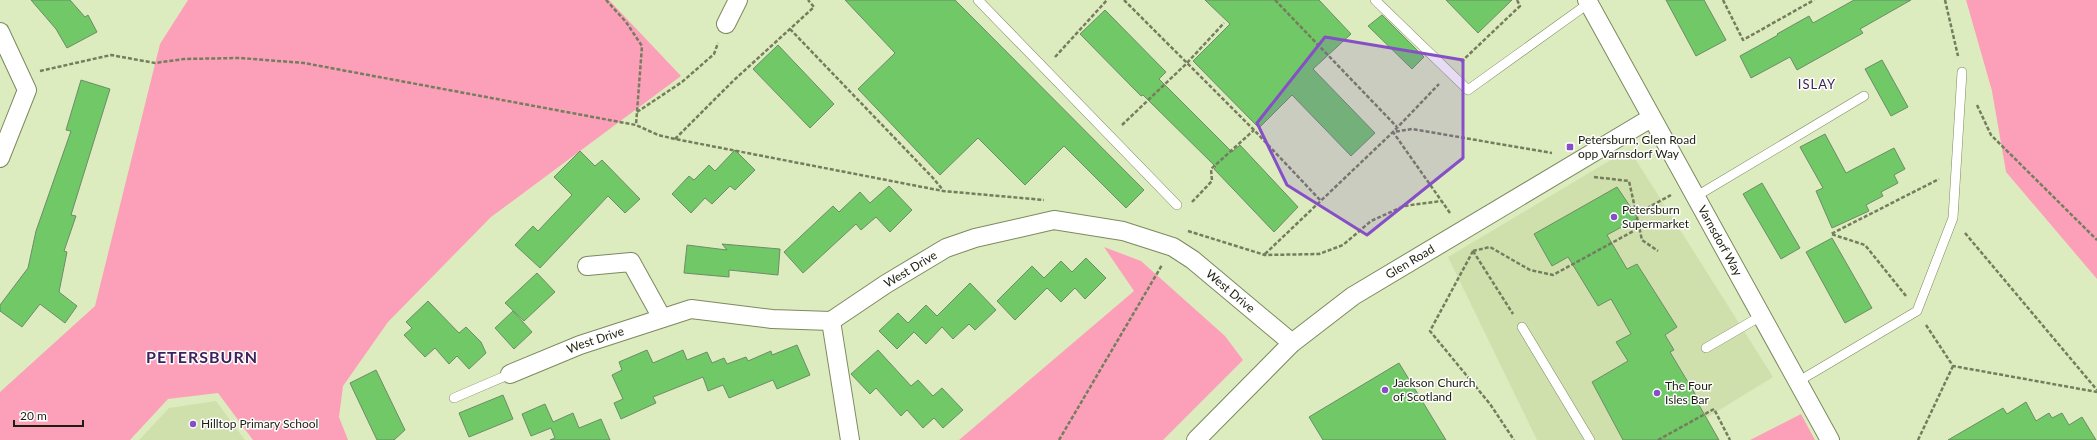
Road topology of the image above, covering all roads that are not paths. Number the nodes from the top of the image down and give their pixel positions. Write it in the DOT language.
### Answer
graph roads {
  1 [pos="738,0"];
  2 [pos="978,0"];
  3 [pos="1375,0"];
  4 [pos="1588,2"];
  5 [pos="726,24"];
  6 [pos="1,33"];
  7 [pos="1962,72"];
  8 [pos="1864,96"];
  9 [pos="1651,118"];
  10 [pos="0,158"];
  11 [pos="1692,191"];
  12 [pos="1177,205"];
  13 [pos="588,266"];
  14 [pos="1761,316"];
  15 [pos="662,318"];
  16 [pos="831,321"];
  17 [pos="1522,327"];
  18 [pos="1292,343"];
  19 [pos="1706,348"];
  20 [pos="510,374"];
  21 [pos="1799,381"];
  22 [pos="454,398"];
  23 [pos="850,440"];
  24 [pos="1196,440"];
  25 [pos="1590,440"];
  26 [pos="1830,440"];
  1 -- 5 [label="street"];
  2 -- 12 [label="lane"];
  3 -- 4 [label="lane"];
  4 -- 9 [label="street, Varnsdorf Way"];
  6 -- 10 [label="street"];
  7 -- 21 [label="lane"];
  8 -- 11 [label="lane"];
  9 -- 11 [label="street, Varnsdorf Way"];
  9 -- 18 [label="street, Glen Road"];
  11 -- 14 [label="street, Varnsdorf Way"];
  13 -- 15 [label="street"];
  14 -- 19 [label="lane"];
  14 -- 21 [label="street, Varnsdorf Way"];
  15 -- 16 [label="street, West Drive"];
  15 -- 20 [label="street, West Drive"];
  16 -- 18 [label="street, West Drive"];
  16 -- 23 [label="street"];
  17 -- 25 [label="lane"];
  18 -- 24 [label="street, Glen Road"];
  20 -- 22 [label="lane"];
  21 -- 26 [label="street, Varnsdorf Way"];
}
